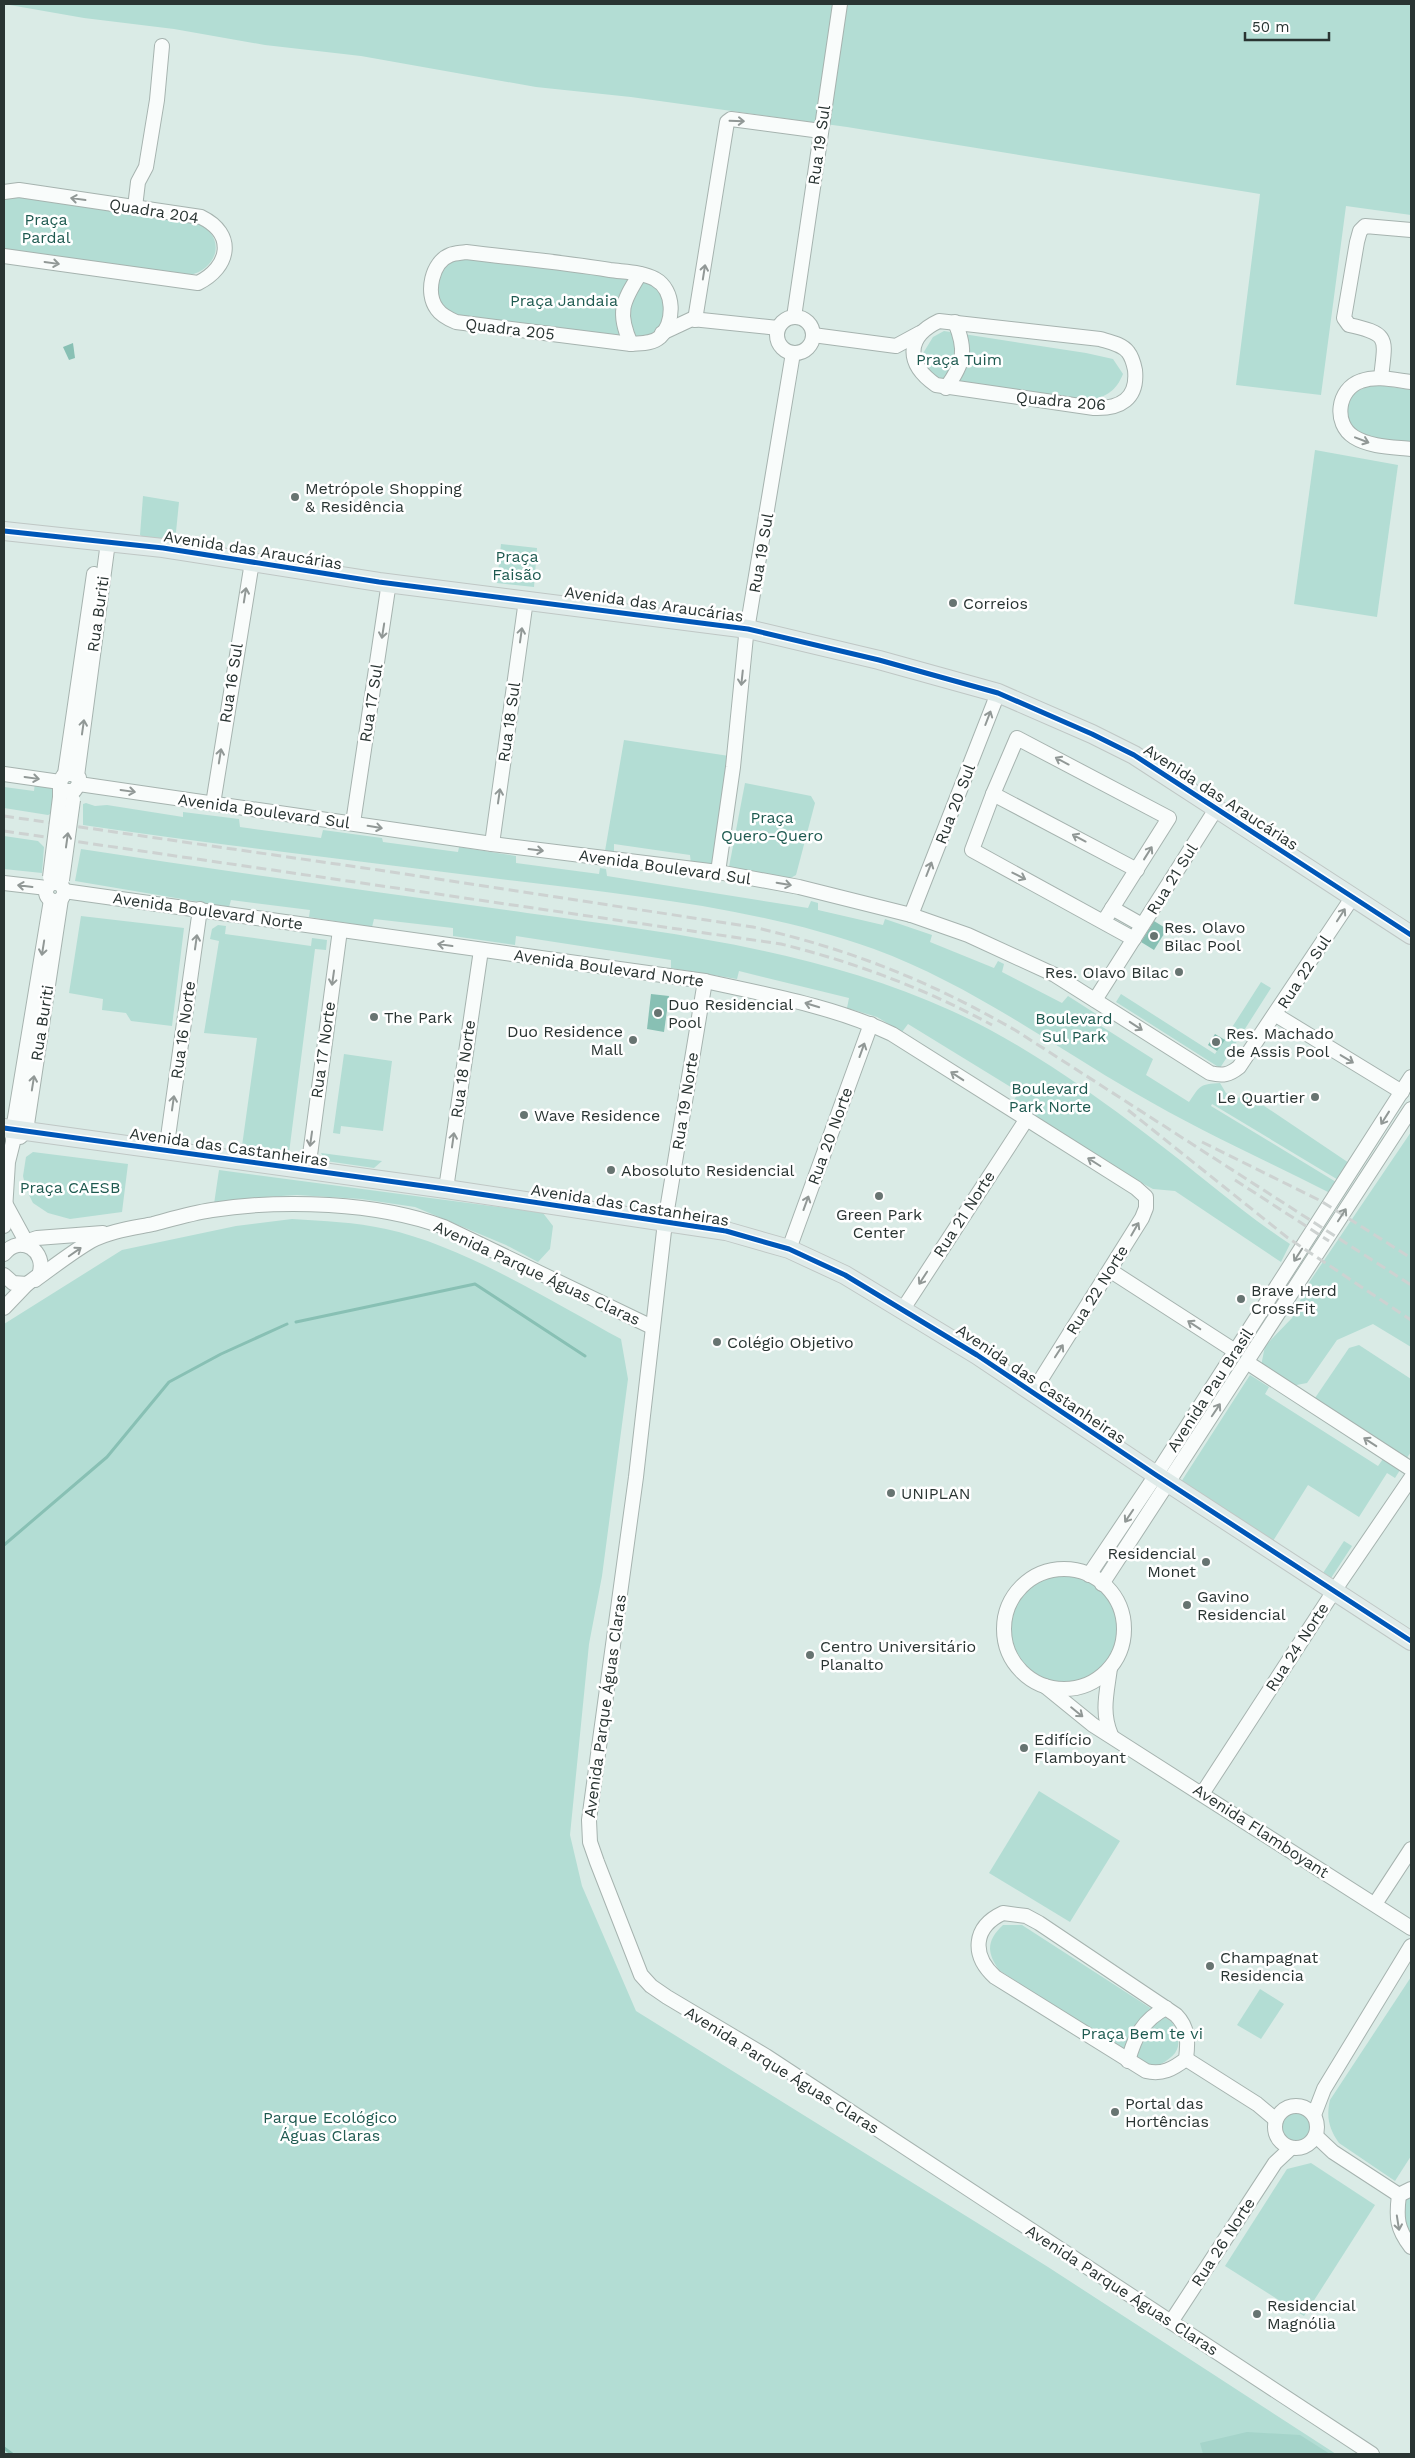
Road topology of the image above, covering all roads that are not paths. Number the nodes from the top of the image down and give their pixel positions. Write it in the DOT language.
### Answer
graph roads {
  1 [pos="840,4"];
  2 [pos="162,46"];
  3 [pos="821,131"];
  4 [pos="4,192"];
  5 [pos="135,207"];
  6 [pos="1411,230"];
  7 [pos="4,256"];
  8 [pos="640,274"];
  9 [pos="670,303"];
  10 [pos="794,316"];
  11 [pos="694,320"];
  12 [pos="956,322"];
  13 [pos="778,328"];
  14 [pos="662,333"];
  15 [pos="920,333"];
  16 [pos="813,335"];
  17 [pos="631,344"];
  18 [pos="896,346"];
  19 [pos="794,353"];
  20 [pos="916,365"];
  21 [pos="1381,378"];
  22 [pos="1411,382"];
  23 [pos="946,388"];
  24 [pos="1411,449"];
  25 [pos="4,531"];
  26 [pos="103,541"];
  27 [pos="252,562"];
  28 [pos="389,582"];
  29 [pos="526,600"];
  30 [pos="748,629"];
  31 [pos="998,693"];
  32 [pos="4,774"];
  33 [pos="69,786"];
  34 [pos="993,794"];
  35 [pos="213,804"];
  36 [pos="1216,809"];
  37 [pos="353,823"];
  38 [pos="492,844"];
  39 [pos="1137,870"];
  40 [pos="718,872"];
  41 [pos="4,883"];
  42 [pos="56,888"];
  43 [pos="1352,898"];
  44 [pos="1112,908"];
  45 [pos="200,909"];
  46 [pos="911,915"];
  47 [pos="1104,921"];
  48 [pos="1142,926"];
  49 [pos="340,930"];
  50 [pos="1411,935"];
  51 [pos="1134,939"];
  52 [pos="481,950"];
  53 [pos="705,981"];
  54 [pos="1095,1000"];
  55 [pos="1276,1015"];
  56 [pos="872,1024"];
  57 [pos="1210,1073"];
  58 [pos="1411,1077"];
  59 [pos="1402,1092"];
  60 [pos="1411,1109"];
  61 [pos="1026,1120"];
  62 [pos="14,1133"];
  63 [pos="166,1151"];
  64 [pos="308,1170"];
  65 [pos="1136,1188"];
  66 [pos="446,1189"];
  67 [pos="5,1203"];
  68 [pos="665,1222"];
  69 [pos="4,1226"];
  70 [pos="119,1232"];
  71 [pos="25,1245"];
  72 [pos="789,1249"];
  73 [pos="4,1254"];
  74 [pos="1111,1271"];
  75 [pos="4,1275"];
  76 [pos="31,1282"];
  77 [pos="4,1308"];
  78 [pos="903,1308"];
  79 [pos="652,1327"];
  80 [pos="1235,1352"];
  81 [pos="1248,1363"];
  82 [pos="1033,1392"];
  83 [pos="1411,1469"];
  84 [pos="1411,1478"];
  85 [pos="1162,1479"];
  86 [pos="1089,1575"];
  87 [pos="1102,1584"];
  88 [pos="1334,1591"];
  89 [pos="1411,1641"];
  90 [pos="1110,1668"];
  91 [pos="1045,1686"];
  92 [pos="1111,1735"];
  93 [pos="1202,1794"];
  94 [pos="1411,1849"];
  95 [pos="1375,1904"];
  96 [pos="1411,1928"];
  97 [pos="1411,1946"];
  98 [pos="1166,2008"];
  99 [pos="1186,2059"];
  100 [pos="1128,2061"];
  101 [pos="1308,2111"];
  102 [pos="1278,2116"];
  103 [pos="1312,2141"];
  104 [pos="1286,2145"];
  105 [pos="1405,2192"];
  106 [pos="1411,2247"];
  107 [pos="1171,2322"];
  108 [pos="1372,2454"];
  1 -- 3 [label="street, Rua 19 Sul"];
  2 -- 5 [label="street"];
  3 -- 10 [label="street, Rua 19 Sul"];
  11 -- 3 [label="street, one-way"];
  5 -- 4 [label="street, Quadra 204, one-way"];
  7 -- 5 [label="street, Quadra 204, one-way"];
  6 -- 21 [label="street"];
  8 -- 9 [label="street, Quadra 205"];
  8 -- 17 [label="street"];
  8 -- 17 [label="street, Quadra 205"];
  9 -- 11 [label="street, Quadra 205"];
  9 -- 14 [label="street"];
  10 -- 13 [label="street"];
  10 -- 16 [label="street"];
  11 -- 13 [label="street"];
  11 -- 14 [label="street, Quadra 205"];
  12 -- 15 [label="street, Quadra 206"];
  12 -- 23 [label="street"];
  12 -- 23 [label="street, Quadra 206"];
  13 -- 19 [label="street"];
  14 -- 17 [label="street, Quadra 205"];
  15 -- 18 [label="street, Quadra 206"];
  15 -- 20 [label="street"];
  16 -- 18 [label="street"];
  16 -- 19 [label="street"];
  18 -- 20 [label="street, Quadra 206"];
  19 -- 30 [label="street, Rua 19 Sul"];
  20 -- 23 [label="street, Quadra 206"];
  21 -- 22 [label="street"];
  21 -- 24 [label="street, one-way"];
  25 -- 26 [label="main road, Avenida das Araucárias"];
  26 -- 27 [label="main road, Avenida das Araucárias"];
  26 -- 33 [label="street, Rua Buriti"];
  27 -- 28 [label="main road, Avenida das Araucárias"];
  35 -- 27 [label="street, Rua 16 Sul, one-way"];
  28 -- 29 [label="main road, Avenida das Araucárias"];
  28 -- 37 [label="street, Rua 17 Sul, one-way"];
  29 -- 30 [label="main road, Avenida das Araucárias"];
  38 -- 29 [label="street, Rua 18 Sul, one-way"];
  30 -- 31 [label="main road, Avenida das Araucárias"];
  30 -- 40 [label="street, Rua 19 Sul, one-way"];
  31 -- 36 [label="main road, Avenida das Araucárias"];
  46 -- 31 [label="street, Rua 20 Sul, one-way"];
  32 -- 33 [label="street, Avenida Boulevard Sul, one-way"];
  33 -- 35 [label="street, Avenida Boulevard Sul, one-way"];
  33 -- 42 [label="street, Rua Buriti, bridge"];
  39 -- 34 [label="street, one-way"];
  39 -- 34 [label="street, one-way"];
  34 -- 47 [label="street, one-way"];
  35 -- 37 [label="street, Avenida Boulevard Sul"];
  36 -- 43 [label="main road, Avenida das Araucárias"];
  36 -- 48 [label="street, Rua 21 Sul"];
  37 -- 38 [label="street, Avenida Boulevard Sul, one-way"];
  38 -- 40 [label="street, Avenida Boulevard Sul, one-way"];
  39 -- 44 [label="street"];
  40 -- 46 [label="street, Avenida Boulevard Sul, one-way"];
  42 -- 41 [label="street, Avenida Boulevard Norte, one-way"];
  42 -- 45 [label="street, Avenida Boulevard Norte"];
  42 -- 62 [label="street, Rua Buriti"];
  43 -- 50 [label="main road, Avenida das Araucárias"];
  55 -- 43 [label="street, Rua 22 Sul, one-way"];
  44 -- 47 [label="street"];
  44 -- 48 [label="street"];
  45 -- 49 [label="street, Avenida Boulevard Norte"];
  63 -- 45 [label="street, Rua 16 Norte, one-way"];
  46 -- 54 [label="street, Avenida Boulevard Sul"];
  47 -- 51 [label="street"];
  48 -- 51 [label="street, Rua 21 Sul"];
  52 -- 49 [label="street, Avenida Boulevard Norte, one-way"];
  49 -- 64 [label="street, Rua 17 Norte, one-way"];
  51 -- 54 [label="street, Rua 21 Sul"];
  52 -- 53 [label="street, Avenida Boulevard Norte"];
  66 -- 52 [label="street, Rua 18 Norte, one-way"];
  56 -- 53 [label="street, Avenida Boulevard Norte, one-way"];
  53 -- 68 [label="street, Rua 19 Norte"];
  54 -- 57 [label="street, Avenida Boulevard Sul, one-way"];
  55 -- 57 [label="street, Rua 22 Sul"];
  55 -- 59 [label="street, one-way"];
  61 -- 56 [label="street, Avenida Boulevard Norte, one-way"];
  72 -- 56 [label="street, Rua 20 Norte, one-way"];
  58 -- 59 [label="street, Avenida Pau Brasil"];
  59 -- 80 [label="street, Avenida Pau Brasil, one-way"];
  81 -- 60 [label="street, Avenida Pau Brasil, one-way"];
  65 -- 61 [label="street, Avenida Boulevard Norte, one-way"];
  61 -- 78 [label="street, Rua 21 Norte, one-way"];
  62 -- 63 [label="main road, Avenida das Castanheiras"];
  62 -- 67 [label="street, Rua Buriti"];
  63 -- 64 [label="main road, Avenida das Castanheiras"];
  64 -- 66 [label="main road, Avenida das Castanheiras"];
  74 -- 65 [label="street, Rua 22 Norte, one-way"];
  66 -- 68 [label="main road, Avenida das Castanheiras"];
  67 -- 69 [label="street, Rua Buriti"];
  67 -- 71 [label="street"];
  68 -- 72 [label="main road, Avenida das Castanheiras"];
  68 -- 79 [label="street, Rua 19 Norte"];
  70 -- 71 [label="street, Avenida Parque Águas Claras"];
  76 -- 70 [label="street, Avenida Parque Águas Claras, one-way"];
  70 -- 79 [label="street, Avenida Parque Águas Claras"];
  71 -- 73 [label="street, Avenida Parque Águas Claras"];
  71 -- 76 [label="street"];
  72 -- 78 [label="main road, Avenida das Castanheiras"];
  80 -- 74 [label="street, one-way"];
  82 -- 74 [label="street, Rua 22 Norte, one-way"];
  75 -- 76 [label="street"];
  76 -- 77 [label="street, Avenida Parque Águas Claras"];
  78 -- 82 [label="main road, Avenida das Castanheiras"];
  79 -- 107 [label="street, Avenida Parque Águas Claras"];
  80 -- 85 [label="street, Avenida Pau Brasil"];
  83 -- 81 [label="street, one-way"];
  85 -- 81 [label="street, Avenida Pau Brasil, one-way"];
  82 -- 85 [label="main road, Avenida das Castanheiras"];
  84 -- 88 [label="street, Rua 24 Norte"];
  85 -- 86 [label="street, Avenida Pau Brasil, one-way"];
  85 -- 87 [label="street, Avenida Pau Brasil"];
  85 -- 88 [label="main road, Avenida das Castanheiras"];
  86 -- 87 [label="street"];
  86 -- 91 [label="street"];
  87 -- 90 [label="street"];
  88 -- 89 [label="main road, Avenida das Castanheiras"];
  88 -- 93 [label="street, Rua 24 Norte"];
  90 -- 91 [label="street"];
  90 -- 92 [label="street"];
  91 -- 92 [label="street, Avenida Flamboyant, one-way"];
  92 -- 93 [label="street, Avenida Flamboyant"];
  93 -- 95 [label="street, Avenida Flamboyant"];
  94 -- 95 [label="street"];
  95 -- 96 [label="street, Avenida Flamboyant"];
  97 -- 101 [label="street"];
  98 -- 99 [label="street"];
  98 -- 100 [label="street"];
  98 -- 100 [label="street"];
  99 -- 100 [label="street"];
  99 -- 102 [label="street"];
  101 -- 102 [label="street"];
  101 -- 103 [label="street"];
  102 -- 104 [label="street"];
  103 -- 104 [label="street"];
  103 -- 105 [label="street"];
  104 -- 107 [label="street, Rua 26 Norte"];
  105 -- 106 [label="street, one-way"];
  107 -- 108 [label="street, Avenida Parque Águas Claras"];
}
